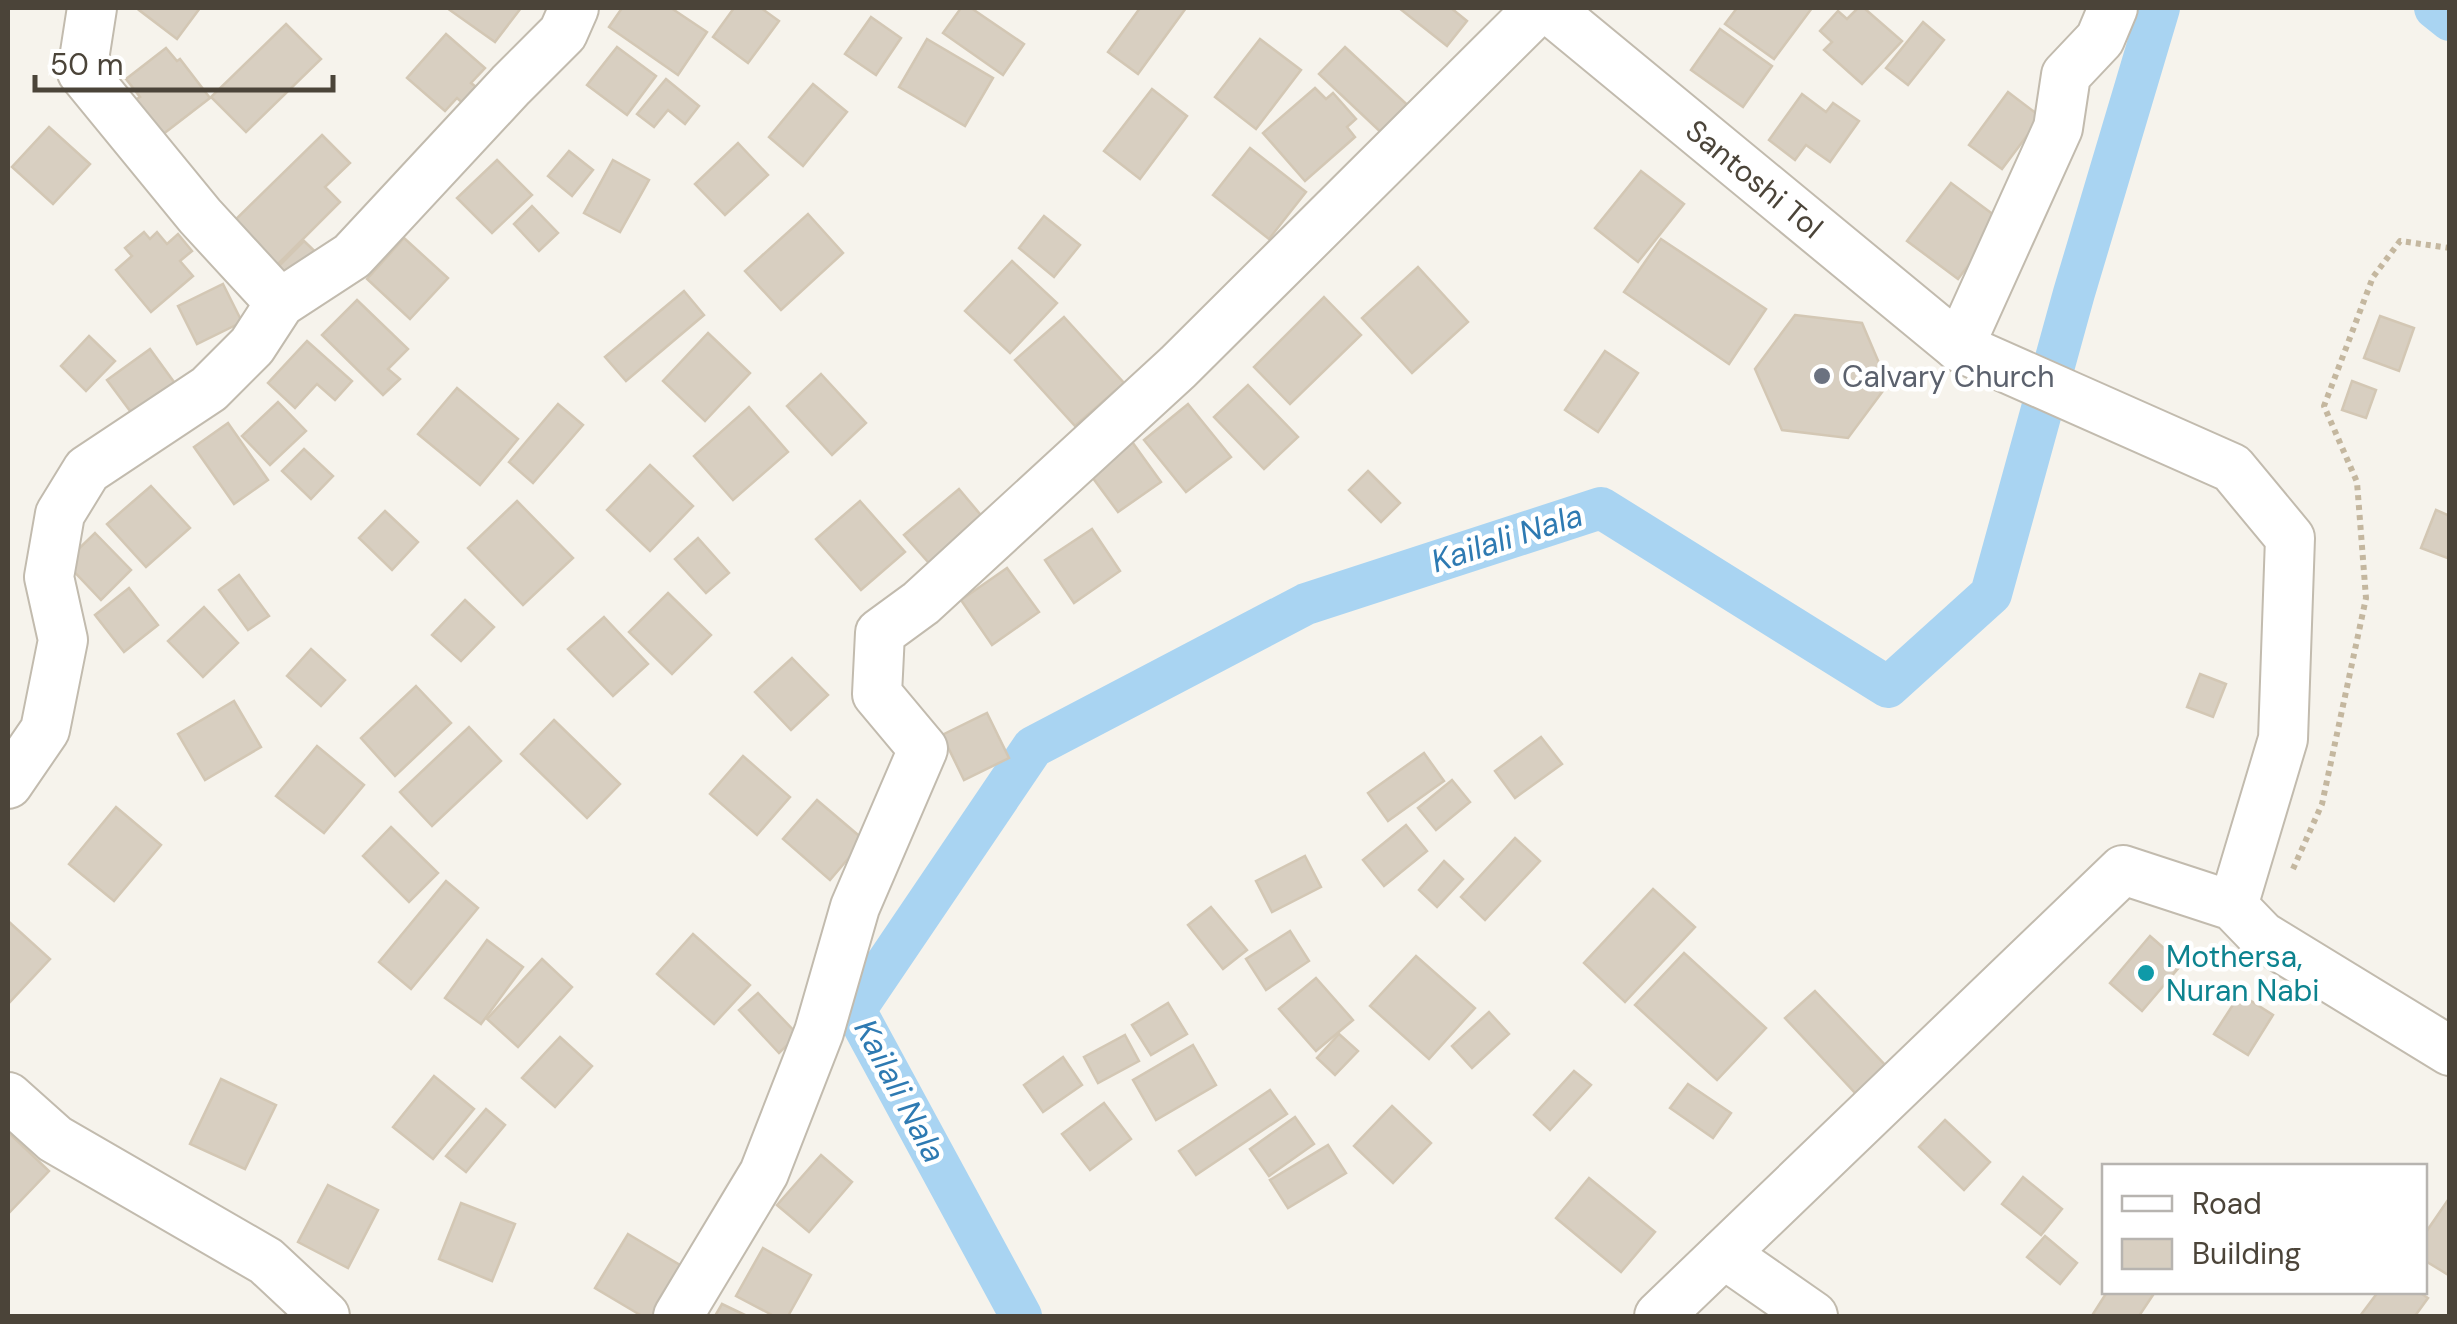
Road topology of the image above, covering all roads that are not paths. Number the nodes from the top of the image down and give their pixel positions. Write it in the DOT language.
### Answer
graph roads {
  1 [pos="92,8"];
  2 [pos="574,8"];
  3 [pos="1539,8"];
  4 [pos="1548,8"];
  5 [pos="2114,8"];
  6 [pos="280,303"];
  7 [pos="1977,357"];
  8 [pos="8,784"];
  9 [pos="2233,906"];
  10 [pos="2450,1051"];
  11 [pos="8,1097"];
  12 [pos="1724,1254"];
  13 [pos="325,1316"];
  14 [pos="678,1316"];
  15 [pos="1659,1316"];
  16 [pos="1813,1316"];
  1 -- 6 [label="street"];
  2 -- 6 [label="street"];
  3 -- 14 [label="street"];
  4 -- 7 [label="street, Santoshi Tol"];
  5 -- 7 [label="street"];
  6 -- 8 [label="street"];
  7 -- 9 [label="street, Santoshi Tol"];
  9 -- 10 [label="street"];
  9 -- 12 [label="street"];
  11 -- 13 [label="street"];
  12 -- 15 [label="street"];
  12 -- 16 [label="street"];
}
